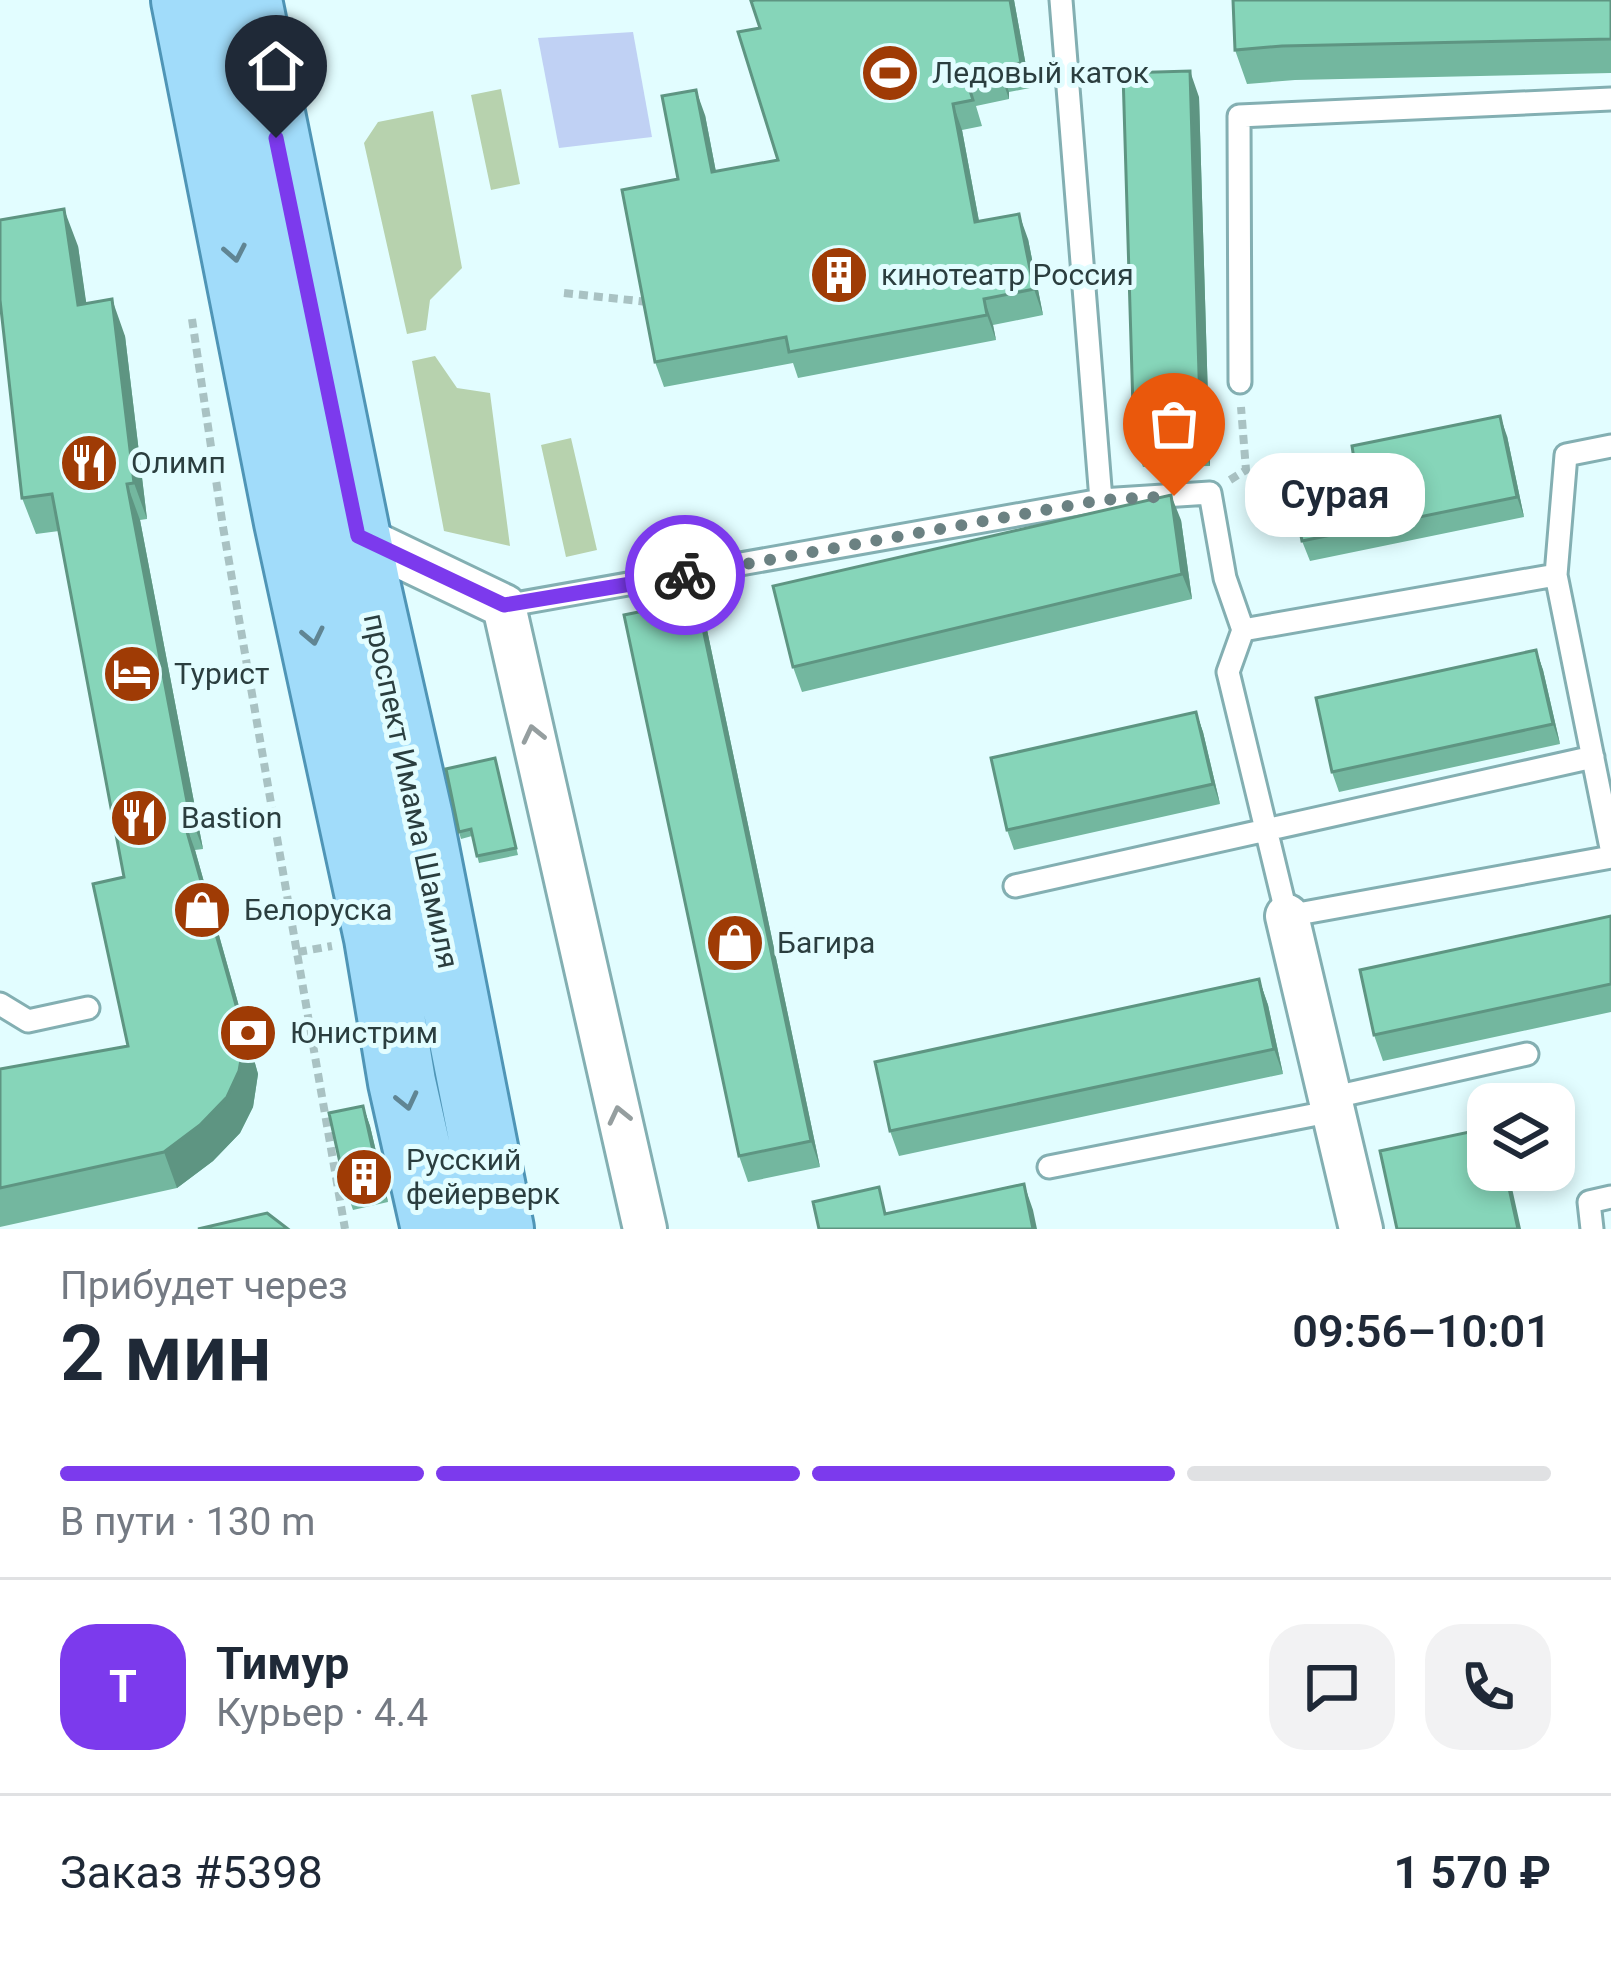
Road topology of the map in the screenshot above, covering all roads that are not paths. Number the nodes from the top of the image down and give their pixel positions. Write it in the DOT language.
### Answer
graph roads {
  1 [pos="185,0"];
  2 [pos="248,0"];
  3 [pos="1061,0"];
  4 [pos="1611,99"];
  5 [pos="1240,382"];
  6 [pos="1611,446"];
  7 [pos="1101,500"];
  8 [pos="358,536"];
  9 [pos="1556,574"];
  10 [pos="504,605"];
  11 [pos="1243,630"];
  12 [pos="1593,757"];
  13 [pos="1265,828"];
  14 [pos="1611,853"];
  15 [pos="1015,886"];
  16 [pos="1287,916"];
  17 [pos="0,1004"];
  18 [pos="88,1008"];
  19 [pos="1527,1054"];
  20 [pos="1332,1104"];
  21 [pos="1049,1167"];
  22 [pos="1611,1197"];
  23 [pos="435,1229"];
  24 [pos="500,1229"];
  25 [pos="645,1229"];
  26 [pos="1361,1229"];
  27 [pos="1592,1229"];
  1 -- 23 [label="main road, проспект Имама Шамиля, one-way"];
  2 -- 8 [label="main road, проспект Имама Шамиля"];
  3 -- 7 [label="lane"];
  4 -- 5 [label="lane"];
  6 -- 9 [label="lane"];
  7 -- 10 [label="lane"];
  7 -- 11 [label="lane"];
  8 -- 10 [label="street"];
  8 -- 24 [label="main road, проспект Имама Шамиля"];
  9 -- 11 [label="lane"];
  9 -- 12 [label="lane"];
  25 -- 10 [label="street, one-way"];
  11 -- 13 [label="lane"];
  12 -- 13 [label="lane"];
  12 -- 14 [label="lane"];
  13 -- 15 [label="lane"];
  13 -- 16 [label="lane"];
  14 -- 16 [label="lane"];
  16 -- 20 [label="street"];
  17 -- 18 [label="lane"];
  19 -- 20 [label="lane"];
  20 -- 21 [label="lane"];
  20 -- 26 [label="street"];
  22 -- 27 [label="lane"];
}
